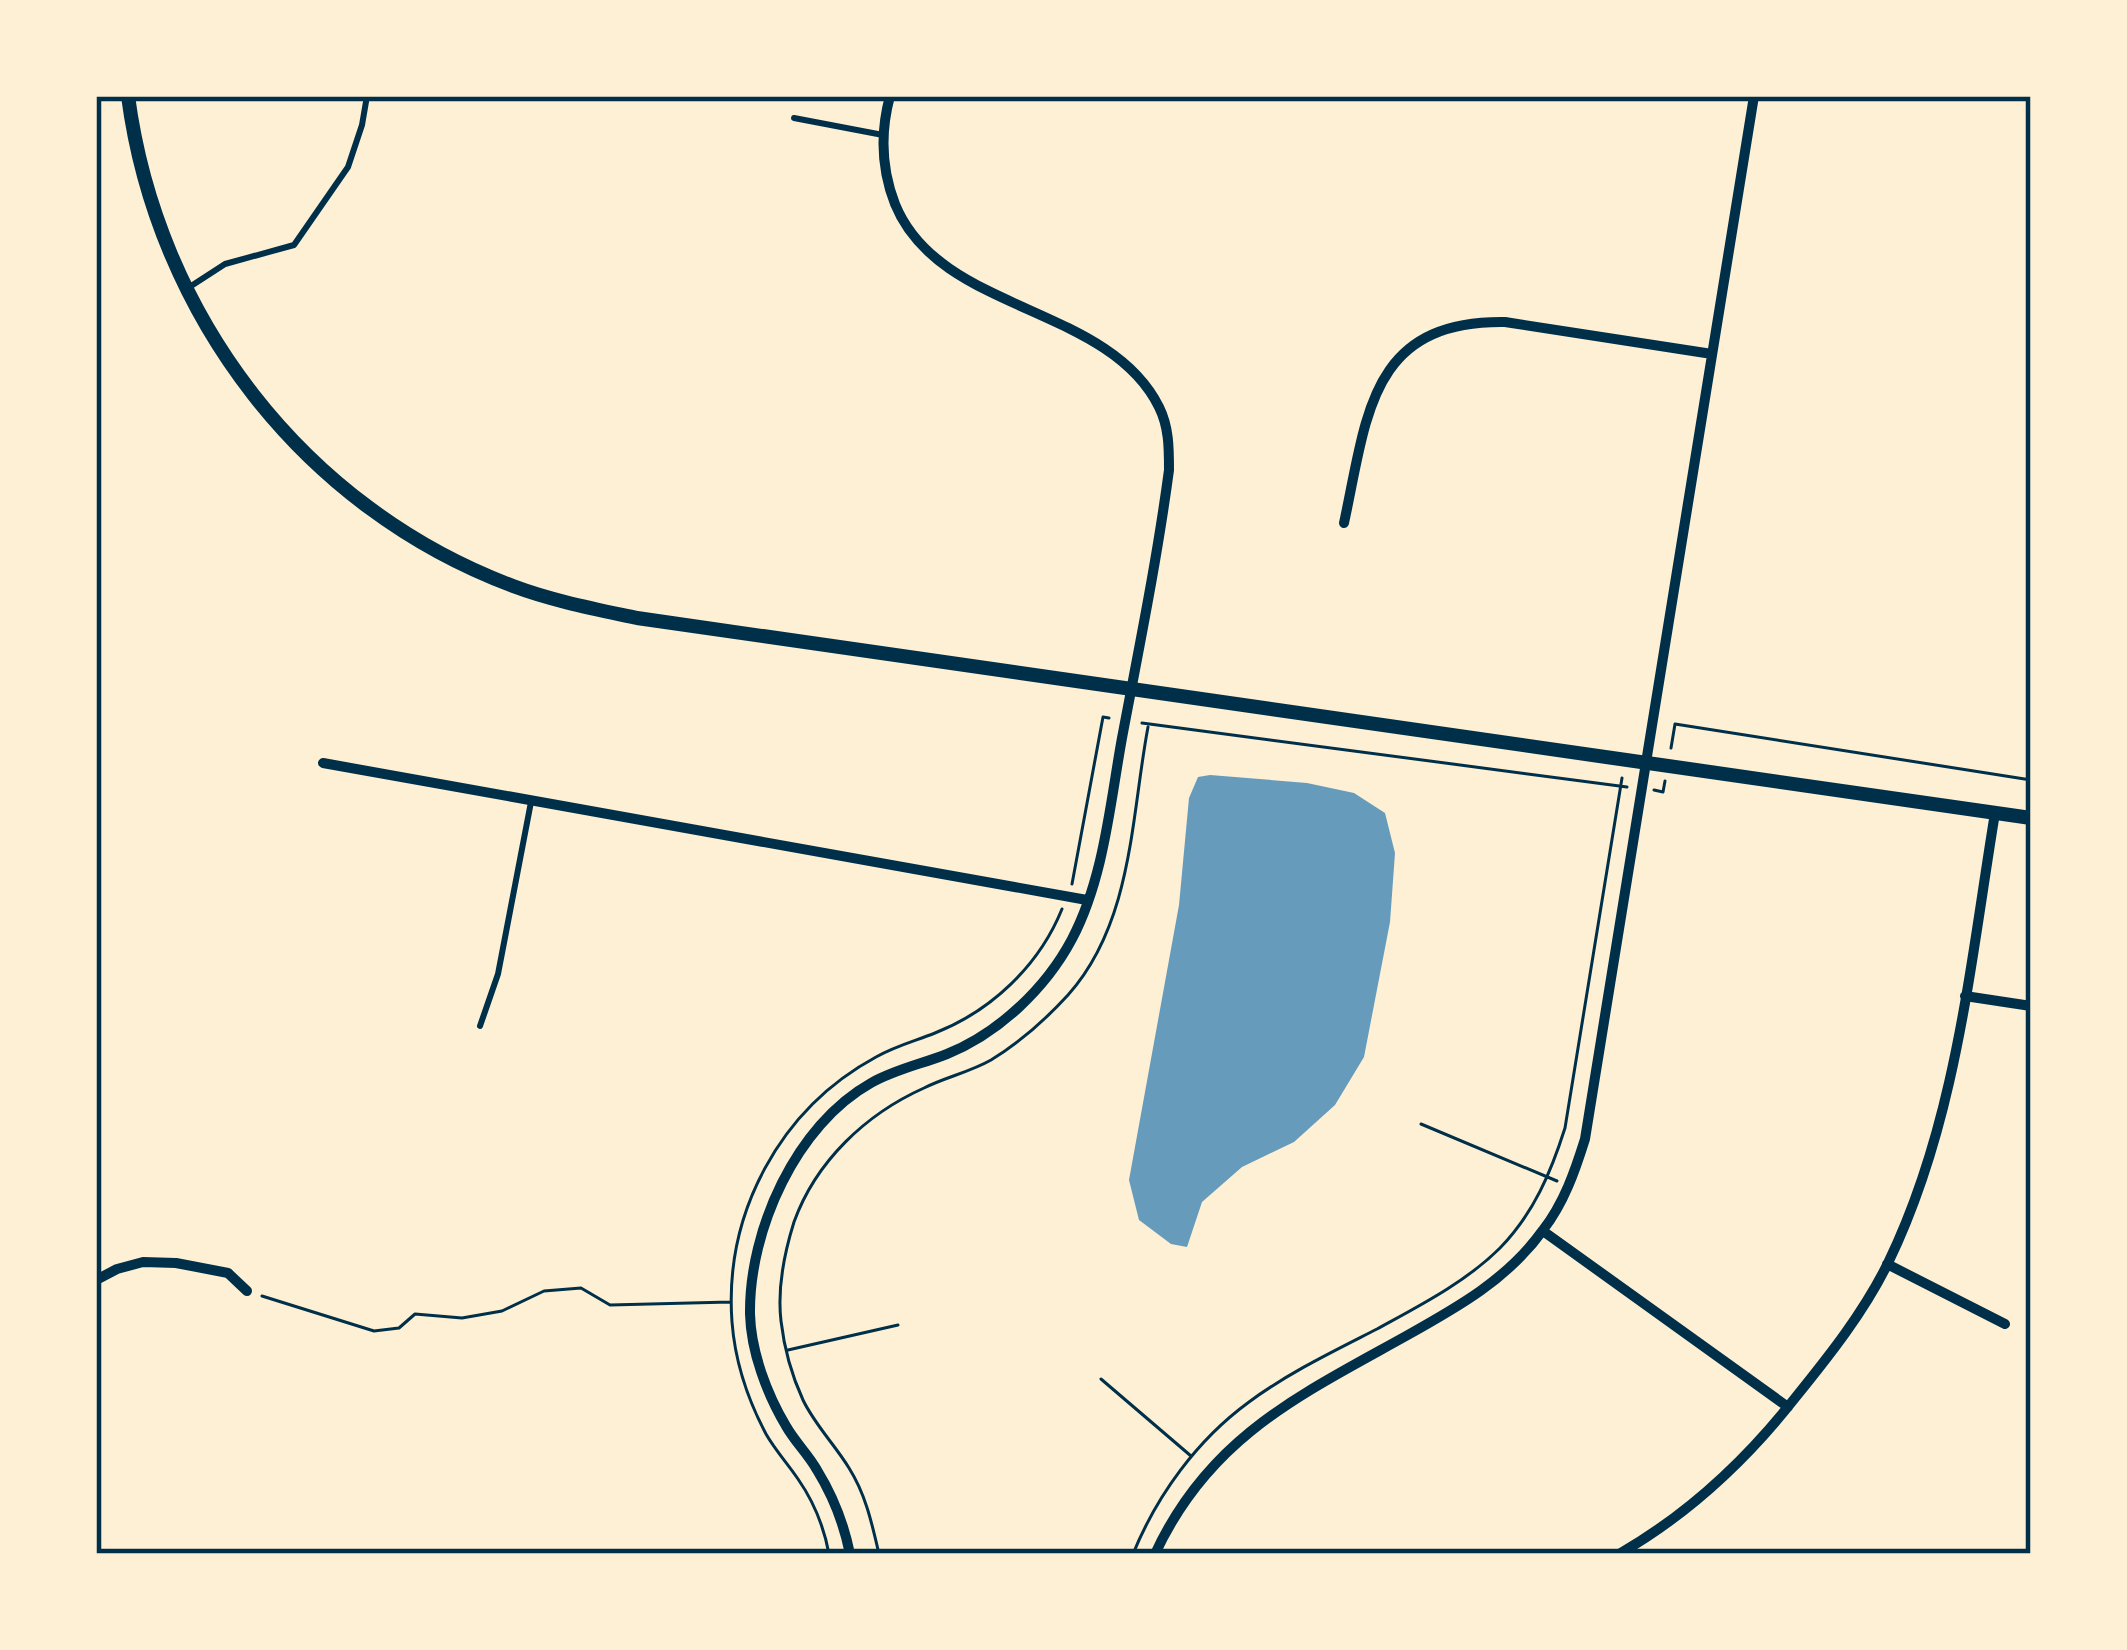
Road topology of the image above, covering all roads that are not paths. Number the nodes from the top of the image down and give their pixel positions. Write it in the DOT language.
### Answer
graph roads {
  1 [pos="128,96"];
  2 [pos="367,96"];
  3 [pos="890,96"];
  4 [pos="1754,96"];
  5 [pos="794,118"];
  6 [pos="884,135"];
  7 [pos="185,290"];
  8 [pos="1712,354"];
  9 [pos="1344,523"];
  10 [pos="1133,690"];
  11 [pos="323,763"];
  12 [pos="1645,764"];
  13 [pos="531,800"];
  14 [pos="1995,813"];
  15 [pos="2031,818"];
  16 [pos="1088,900"];
  17 [pos="1965,996"];
  18 [pos="2031,1006"];
  19 [pos="480,1026"];
  20 [pos="1543,1231"];
  21 [pos="1887,1264"];
  22 [pos="96,1280"];
  23 [pos="248,1291"];
  24 [pos="2005,1324"];
  25 [pos="1788,1407"];
  26 [pos="850,1554"];
  27 [pos="1155,1554"];
  28 [pos="1619,1554"];
  1 -- 7 [label="street"];
  2 -- 7 [label="lane"];
  3 -- 6 [label="street"];
  4 -- 8 [label="street"];
  5 -- 6 [label="lane"];
  6 -- 10 [label="street"];
  7 -- 10 [label="street"];
  8 -- 9 [label="street"];
  8 -- 12 [label="street"];
  10 -- 12 [label="street"];
  10 -- 16 [label="street"];
  11 -- 13 [label="street"];
  12 -- 14 [label="street"];
  12 -- 20 [label="street"];
  13 -- 16 [label="street"];
  13 -- 19 [label="lane"];
  14 -- 15 [label="street"];
  14 -- 17 [label="street"];
  16 -- 26 [label="street"];
  17 -- 18 [label="street"];
  17 -- 21 [label="street"];
  20 -- 25 [label="street"];
  20 -- 27 [label="street"];
  21 -- 24 [label="street"];
  21 -- 25 [label="street"];
  22 -- 23 [label="street"];
  25 -- 28 [label="street"];
}
